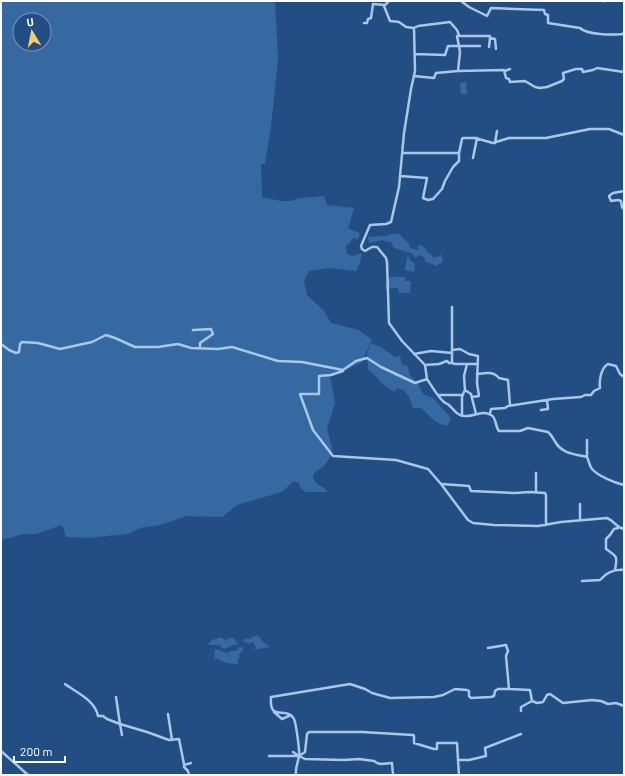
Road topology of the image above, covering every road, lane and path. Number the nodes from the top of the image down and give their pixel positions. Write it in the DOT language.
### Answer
graph roads {
  1 [pos="389,1"];
  2 [pos="461,1"];
  3 [pos="384,5"];
  4 [pos="364,23"];
  5 [pos="414,28"];
  6 [pos="624,32"];
  7 [pos="459,35"];
  8 [pos="490,38"];
  9 [pos="458,45"];
  10 [pos="480,46"];
  11 [pos="489,47"];
  12 [pos="496,48"];
  13 [pos="415,54"];
  14 [pos="510,70"];
  15 [pos="458,71"];
  16 [pos="505,71"];
  17 [pos="624,72"];
  18 [pos="414,76"];
  19 [pos="497,131"];
  20 [pos="624,135"];
  21 [pos="477,138"];
  22 [pos="495,143"];
  23 [pos="402,153"];
  24 [pos="459,153"];
  25 [pos="473,158"];
  26 [pos="400,176"];
  27 [pos="624,191"];
  28 [pos="624,210"];
  29 [pos="452,307"];
  30 [pos="193,330"];
  31 [pos="1,344"];
  32 [pos="200,347"];
  33 [pos="452,351"];
  34 [pos="414,354"];
  35 [pos="452,363"];
  36 [pos="467,364"];
  37 [pos="478,364"];
  38 [pos="425,365"];
  39 [pos="343,370"];
  40 [pos="477,374"];
  41 [pos="624,377"];
  42 [pos="427,379"];
  43 [pos="465,390"];
  44 [pos="463,394"];
  45 [pos="438,395"];
  46 [pos="472,397"];
  47 [pos="547,400"];
  48 [pos="510,406"];
  49 [pos="541,410"];
  50 [pos="476,414"];
  51 [pos="490,414"];
  52 [pos="462,416"];
  53 [pos="587,440"];
  54 [pos="587,457"];
  55 [pos="536,473"];
  56 [pos="442,484"];
  57 [pos="624,485"];
  58 [pos="536,493"];
  59 [pos="580,504"];
  60 [pos="580,520"];
  61 [pos="546,525"];
  62 [pos="618,528"];
  63 [pos="624,530"];
  64 [pos="615,570"];
  65 [pos="624,570"];
  66 [pos="582,581"];
  67 [pos="488,648"];
  68 [pos="65,684"];
  69 [pos="509,689"];
  70 [pos="116,697"];
  71 [pos="532,701"];
  72 [pos="624,706"];
  73 [pos="274,711"];
  74 [pos="521,711"];
  75 [pos="168,714"];
  76 [pos="291,715"];
  77 [pos="120,724"];
  78 [pos="521,734"];
  79 [pos="122,735"];
  80 [pos="172,740"];
  81 [pos="1,751"];
  82 [pos="293,752"];
  83 [pos="269,756"];
  84 [pos="299,756"];
  85 [pos="458,760"];
  86 [pos="191,763"];
  87 [pos="184,764"];
  88 [pos="28,775"];
  89 [pos="189,775"];
  90 [pos="296,775"];
  91 [pos="394,775"];
  92 [pos="459,775"];
  1 -- 3 [label="street"];
  2 -- 6 [label="street"];
  3 -- 4 [label="street"];
  3 -- 5 [label="street"];
  5 -- 7 [label="street"];
  5 -- 13 [label="street"];
  7 -- 8 [label="street"];
  7 -- 9 [label="street"];
  8 -- 11 [label="street"];
  8 -- 12 [label="street"];
  9 -- 10 [label="street"];
  9 -- 13 [label="street"];
  9 -- 15 [label="street"];
  13 -- 18 [label="street"];
  14 -- 16 [label="street"];
  15 -- 16 [label="street"];
  15 -- 18 [label="street"];
  16 -- 17 [label="street"];
  18 -- 23 [label="street"];
  19 -- 22 [label="street"];
  20 -- 22 [label="street"];
  21 -- 22 [label="street"];
  21 -- 24 [label="street"];
  21 -- 25 [label="street"];
  23 -- 24 [label="street"];
  23 -- 26 [label="street"];
  24 -- 26 [label="street"];
  26 -- 34 [label="street"];
  27 -- 28 [label="street"];
  29 -- 33 [label="street"];
  30 -- 32 [label="street"];
  31 -- 32 [label="street"];
  32 -- 39 [label="street"];
  33 -- 34 [label="street"];
  33 -- 35 [label="street"];
  33 -- 37 [label="street"];
  34 -- 38 [label="street"];
  35 -- 36 [label="street"];
  35 -- 38 [label="street"];
  36 -- 37 [label="street"];
  36 -- 43 [label="street"];
  37 -- 40 [label="street"];
  38 -- 42 [label="street"];
  39 -- 42 [label="street"];
  39 -- 56 [label="street"];
  40 -- 46 [label="street"];
  40 -- 48 [label="street"];
  41 -- 47 [label="street"];
  42 -- 45 [label="street"];
  43 -- 44 [label="street"];
  43 -- 46 [label="street"];
  44 -- 45 [label="street"];
  44 -- 52 [label="street"];
  45 -- 52 [label="street"];
  46 -- 50 [label="street"];
  47 -- 48 [label="street"];
  47 -- 49 [label="street"];
  48 -- 51 [label="street"];
  50 -- 51 [label="street"];
  50 -- 52 [label="street"];
  51 -- 54 [label="street"];
  53 -- 54 [label="street"];
  54 -- 57 [label="street"];
  55 -- 58 [label="street"];
  56 -- 58 [label="street"];
  56 -- 61 [label="street"];
  58 -- 61 [label="street"];
  59 -- 60 [label="street"];
  60 -- 61 [label="street"];
  60 -- 62 [label="street"];
  62 -- 63 [label="street"];
  62 -- 64 [label="street"];
  64 -- 65 [label="street"];
  64 -- 66 [label="street"];
  67 -- 69 [label="street"];
  68 -- 77 [label="street"];
  69 -- 71 [label="street"];
  69 -- 73 [label="street"];
  70 -- 77 [label="street"];
  71 -- 72 [label="street"];
  71 -- 74 [label="street"];
  73 -- 76 [label="street"];
  73 -- 76 [label="street"];
  75 -- 80 [label="street"];
  76 -- 84 [label="street"];
  77 -- 79 [label="street"];
  77 -- 80 [label="street"];
  78 -- 85 [label="street"];
  80 -- 87 [label="street"];
  81 -- 88 [label="street"];
  82 -- 84 [label="street"];
  83 -- 84 [label="street"];
  84 -- 85 [label="street"];
  84 -- 90 [label="street"];
  84 -- 91 [label="street"];
  85 -- 92 [label="street"];
  86 -- 87 [label="street"];
  87 -- 89 [label="street"];
}
